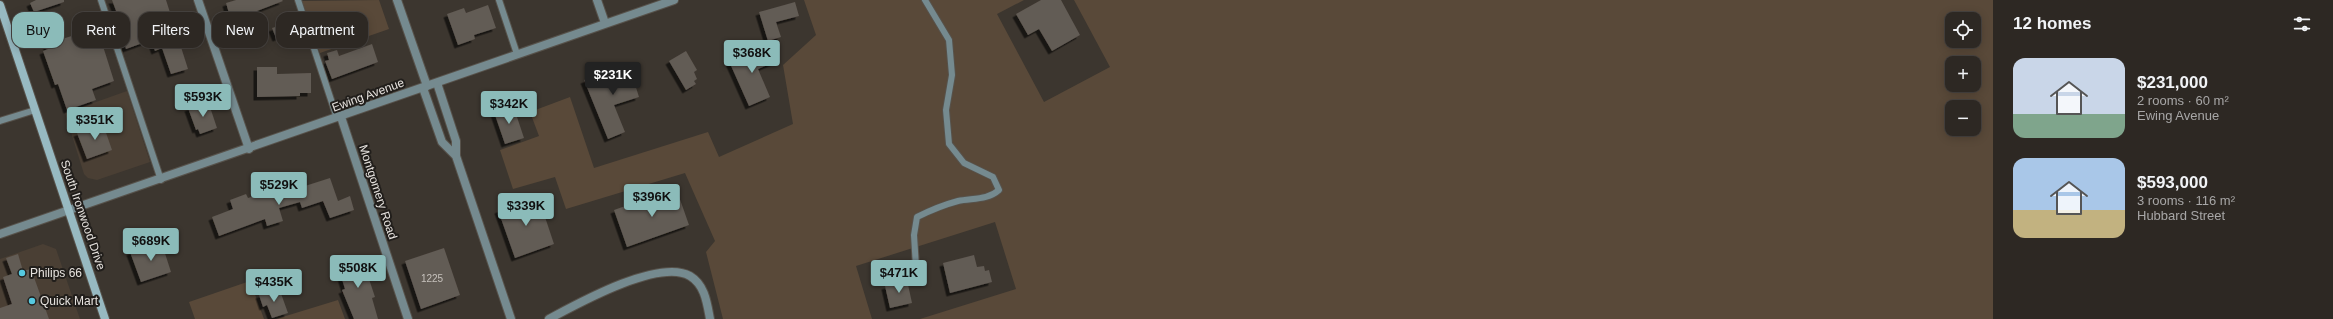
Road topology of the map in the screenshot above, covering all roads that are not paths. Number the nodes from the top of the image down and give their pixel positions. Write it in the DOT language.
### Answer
graph roads {
  1 [pos="101,0"];
  2 [pos="198,0"];
  3 [pos="298,0"];
  4 [pos="397,0"];
  5 [pos="499,0"];
  6 [pos="597,0"];
  7 [pos="674,0"];
  8 [pos="926,0"];
  9 [pos="1,8"];
  10 [pos="605,23"];
  11 [pos="518,54"];
  12 [pos="437,83"];
  13 [pos="425,87"];
  14 [pos="35,110"];
  15 [pos="339,118"];
  16 [pos="0,121"];
  17 [pos="249,149"];
  18 [pos="456,156"];
  19 [pos="162,180"];
  20 [pos="69,212"];
  21 [pos="0,234"];
  22 [pos="916,267"];
  23 [pos="105,319"];
  24 [pos="408,319"];
  25 [pos="511,319"];
  26 [pos="549,319"];
  27 [pos="710,319"];
  1 -- 19 [label="lane"];
  2 -- 17 [label="street"];
  3 -- 15 [label="lane"];
  4 -- 13 [label="street"];
  5 -- 11 [label="lane"];
  6 -- 10 [label="street"];
  7 -- 10 [label="street, Ewing Avenue"];
  8 -- 22 [label="lane"];
  9 -- 14 [label="main road, South Ironwood Drive"];
  10 -- 11 [label="street, Ewing Avenue"];
  11 -- 12 [label="street, Ewing Avenue"];
  12 -- 13 [label="street, Ewing Avenue"];
  12 -- 18 [label="street"];
  13 -- 15 [label="street, Ewing Avenue"];
  13 -- 18 [label="street"];
  14 -- 16 [label="lane"];
  14 -- 20 [label="main road, South Ironwood Drive"];
  15 -- 17 [label="street, Ewing Avenue"];
  15 -- 24 [label="street, Montgomery Road"];
  17 -- 19 [label="street, Ewing Avenue"];
  18 -- 25 [label="street"];
  19 -- 20 [label="street, Ewing Avenue"];
  20 -- 21 [label="street, Ewing Avenue"];
  20 -- 23 [label="main road, South Ironwood Drive"];
  26 -- 27 [label="street"];
}
